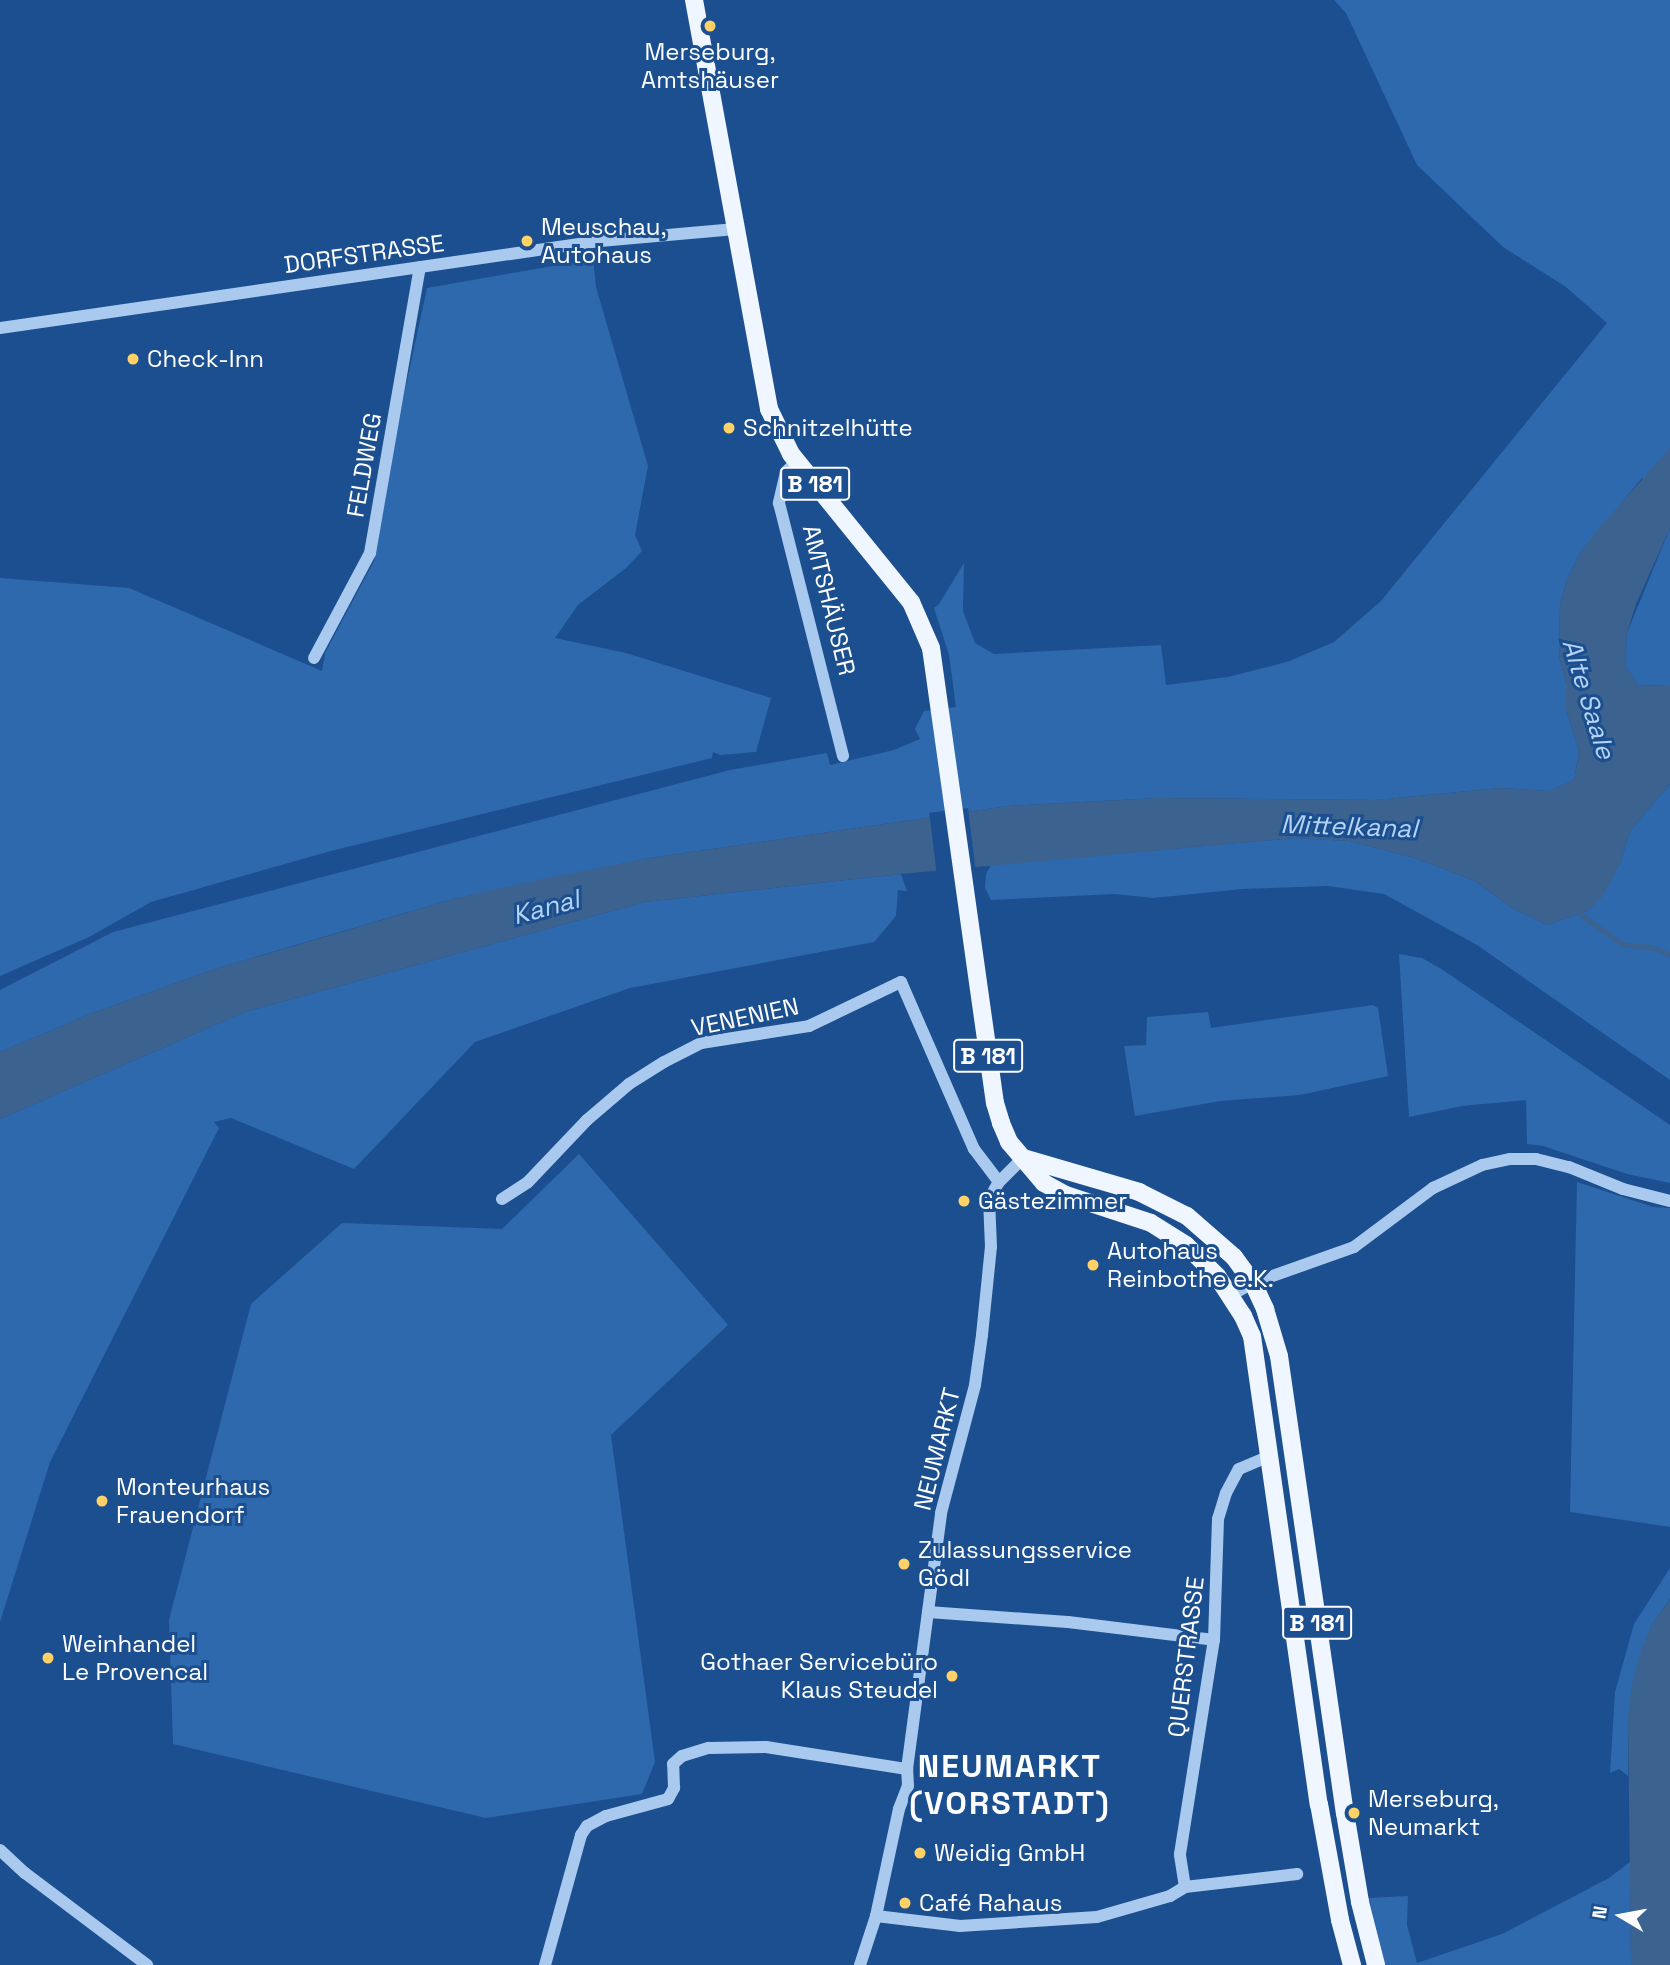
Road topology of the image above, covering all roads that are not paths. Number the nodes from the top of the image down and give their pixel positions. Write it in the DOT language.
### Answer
graph roads {
  1 [pos="694,0"];
  2 [pos="735,229"];
  3 [pos="420,267"];
  4 [pos="0,328"];
  5 [pos="797,461"];
  6 [pos="314,658"];
  7 [pos="843,756"];
  8 [pos="1023,1158"];
  9 [pos="999,1182"];
  10 [pos="502,1199"];
  11 [pos="1670,1201"];
  12 [pos="1253,1283"];
  13 [pos="1231,1295"];
  14 [pos="1270,1456"];
  15 [pos="928,1612"];
  16 [pos="1214,1640"];
  17 [pos="907,1769"];
  18 [pos="0,1850"];
  19 [pos="1297,1874"];
  20 [pos="1185,1887"];
  21 [pos="876,1916"];
  22 [pos="147,1965"];
  23 [pos="545,1965"];
  24 [pos="860,1965"];
  25 [pos="1352,1965"];
  26 [pos="1376,1965"];
  1 -- 2 [label="main road, B 181"];
  2 -- 3 [label="street, DORFSTRASSE"];
  2 -- 5 [label="main road, AMTSHÄUSER / B 181"];
  3 -- 4 [label="street, DORFSTRASSE"];
  3 -- 6 [label="street, FELDWEG"];
  5 -- 7 [label="street, AMTSHÄUSER"];
  5 -- 8 [label="main road, AMTSHÄUSER / B 181"];
  8 -- 9 [label="street, NEUMARKT"];
  8 -- 12 [label="main road, B 181"];
  8 -- 13 [label="main road, B 181"];
  9 -- 10 [label="street, VENENIEN"];
  9 -- 15 [label="street, NEUMARKT"];
  11 -- 12 [label="street"];
  12 -- 13 [label="street"];
  12 -- 26 [label="main road, B 181"];
  13 -- 14 [label="main road, B 181"];
  14 -- 16 [label="street, QUERSTRASSE"];
  14 -- 25 [label="main road, B 181"];
  15 -- 16 [label="street"];
  15 -- 17 [label="street, NEUMARKT"];
  16 -- 20 [label="street, QUERSTRASSE"];
  17 -- 21 [label="street, NEUMARKT"];
  17 -- 23 [label="street"];
  18 -- 22 [label="street"];
  19 -- 20 [label="street"];
  20 -- 21 [label="street"];
  21 -- 24 [label="street, NEUMARKT"];
}
